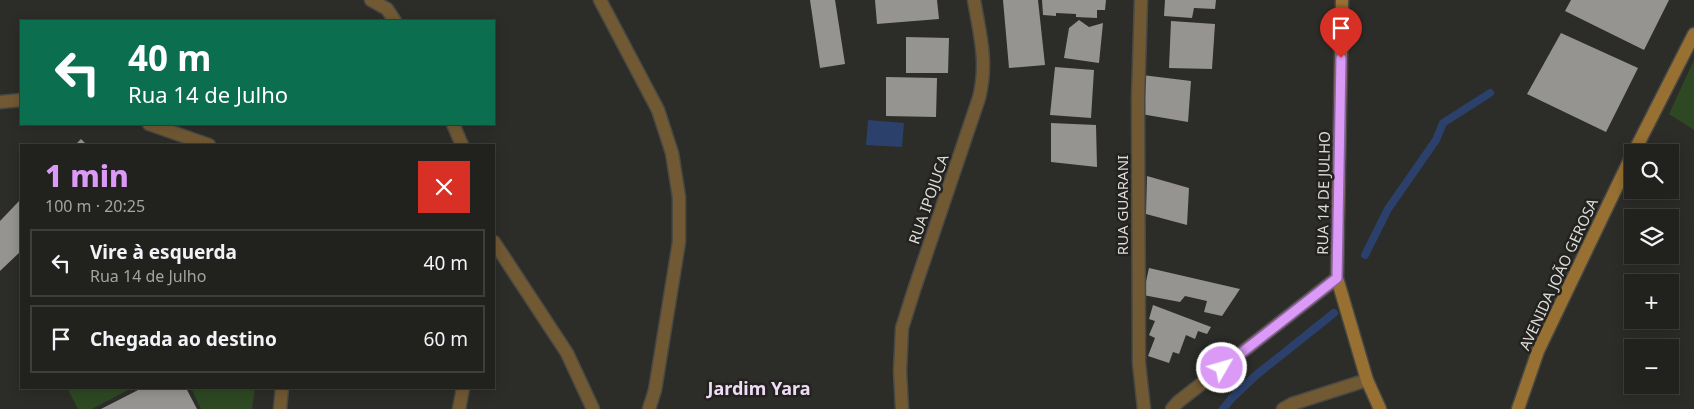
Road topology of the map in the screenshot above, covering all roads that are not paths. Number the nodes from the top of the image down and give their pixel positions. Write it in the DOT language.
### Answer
graph roads {
  1 [pos="370,0"];
  2 [pos="600,0"];
  3 [pos="974,0"];
  4 [pos="1141,0"];
  5 [pos="1342,0"];
  6 [pos="386,5"];
  7 [pos="394,20"];
  8 [pos="1694,34"];
  9 [pos="20,100"];
  10 [pos="0,102"];
  11 [pos="152,125"];
  12 [pos="453,125"];
  13 [pos="206,144"];
  14 [pos="462,144"];
  15 [pos="1638,144"];
  16 [pos="1624,173"];
  17 [pos="495,244"];
  18 [pos="1337,278"];
  19 [pos="1367,380"];
  20 [pos="282,389"];
  21 [pos="463,389"];
  22 [pos="280,409"];
  23 [pos="459,409"];
  24 [pos="593,409"];
  25 [pos="649,409"];
  26 [pos="902,409"];
  27 [pos="1144,409"];
  28 [pos="1172,409"];
  29 [pos="1283,409"];
  30 [pos="1380,409"];
  31 [pos="1518,409"];
  1 -- 6 [label="street"];
  2 -- 25 [label="street"];
  3 -- 26 [label="street, RUA IPOJUCA"];
  4 -- 27 [label="street, RUA GUARANI"];
  5 -- 18 [label="street, RUA 14 DE JULHO"];
  6 -- 7 [label="street"];
  8 -- 15 [label="street, AVENIDA JOÃO GEROSA"];
  9 -- 10 [label="street"];
  11 -- 13 [label="street"];
  12 -- 14 [label="street"];
  16 -- 31 [label="street, AVENIDA JOÃO GEROSA"];
  17 -- 24 [label="street"];
  18 -- 19 [label="street, RUA 14 DE JULHO"];
  18 -- 28 [label="street"];
  19 -- 29 [label="street"];
  19 -- 30 [label="street, RUA 14 DE JULHO"];
  20 -- 22 [label="street"];
  21 -- 23 [label="street"];
}
